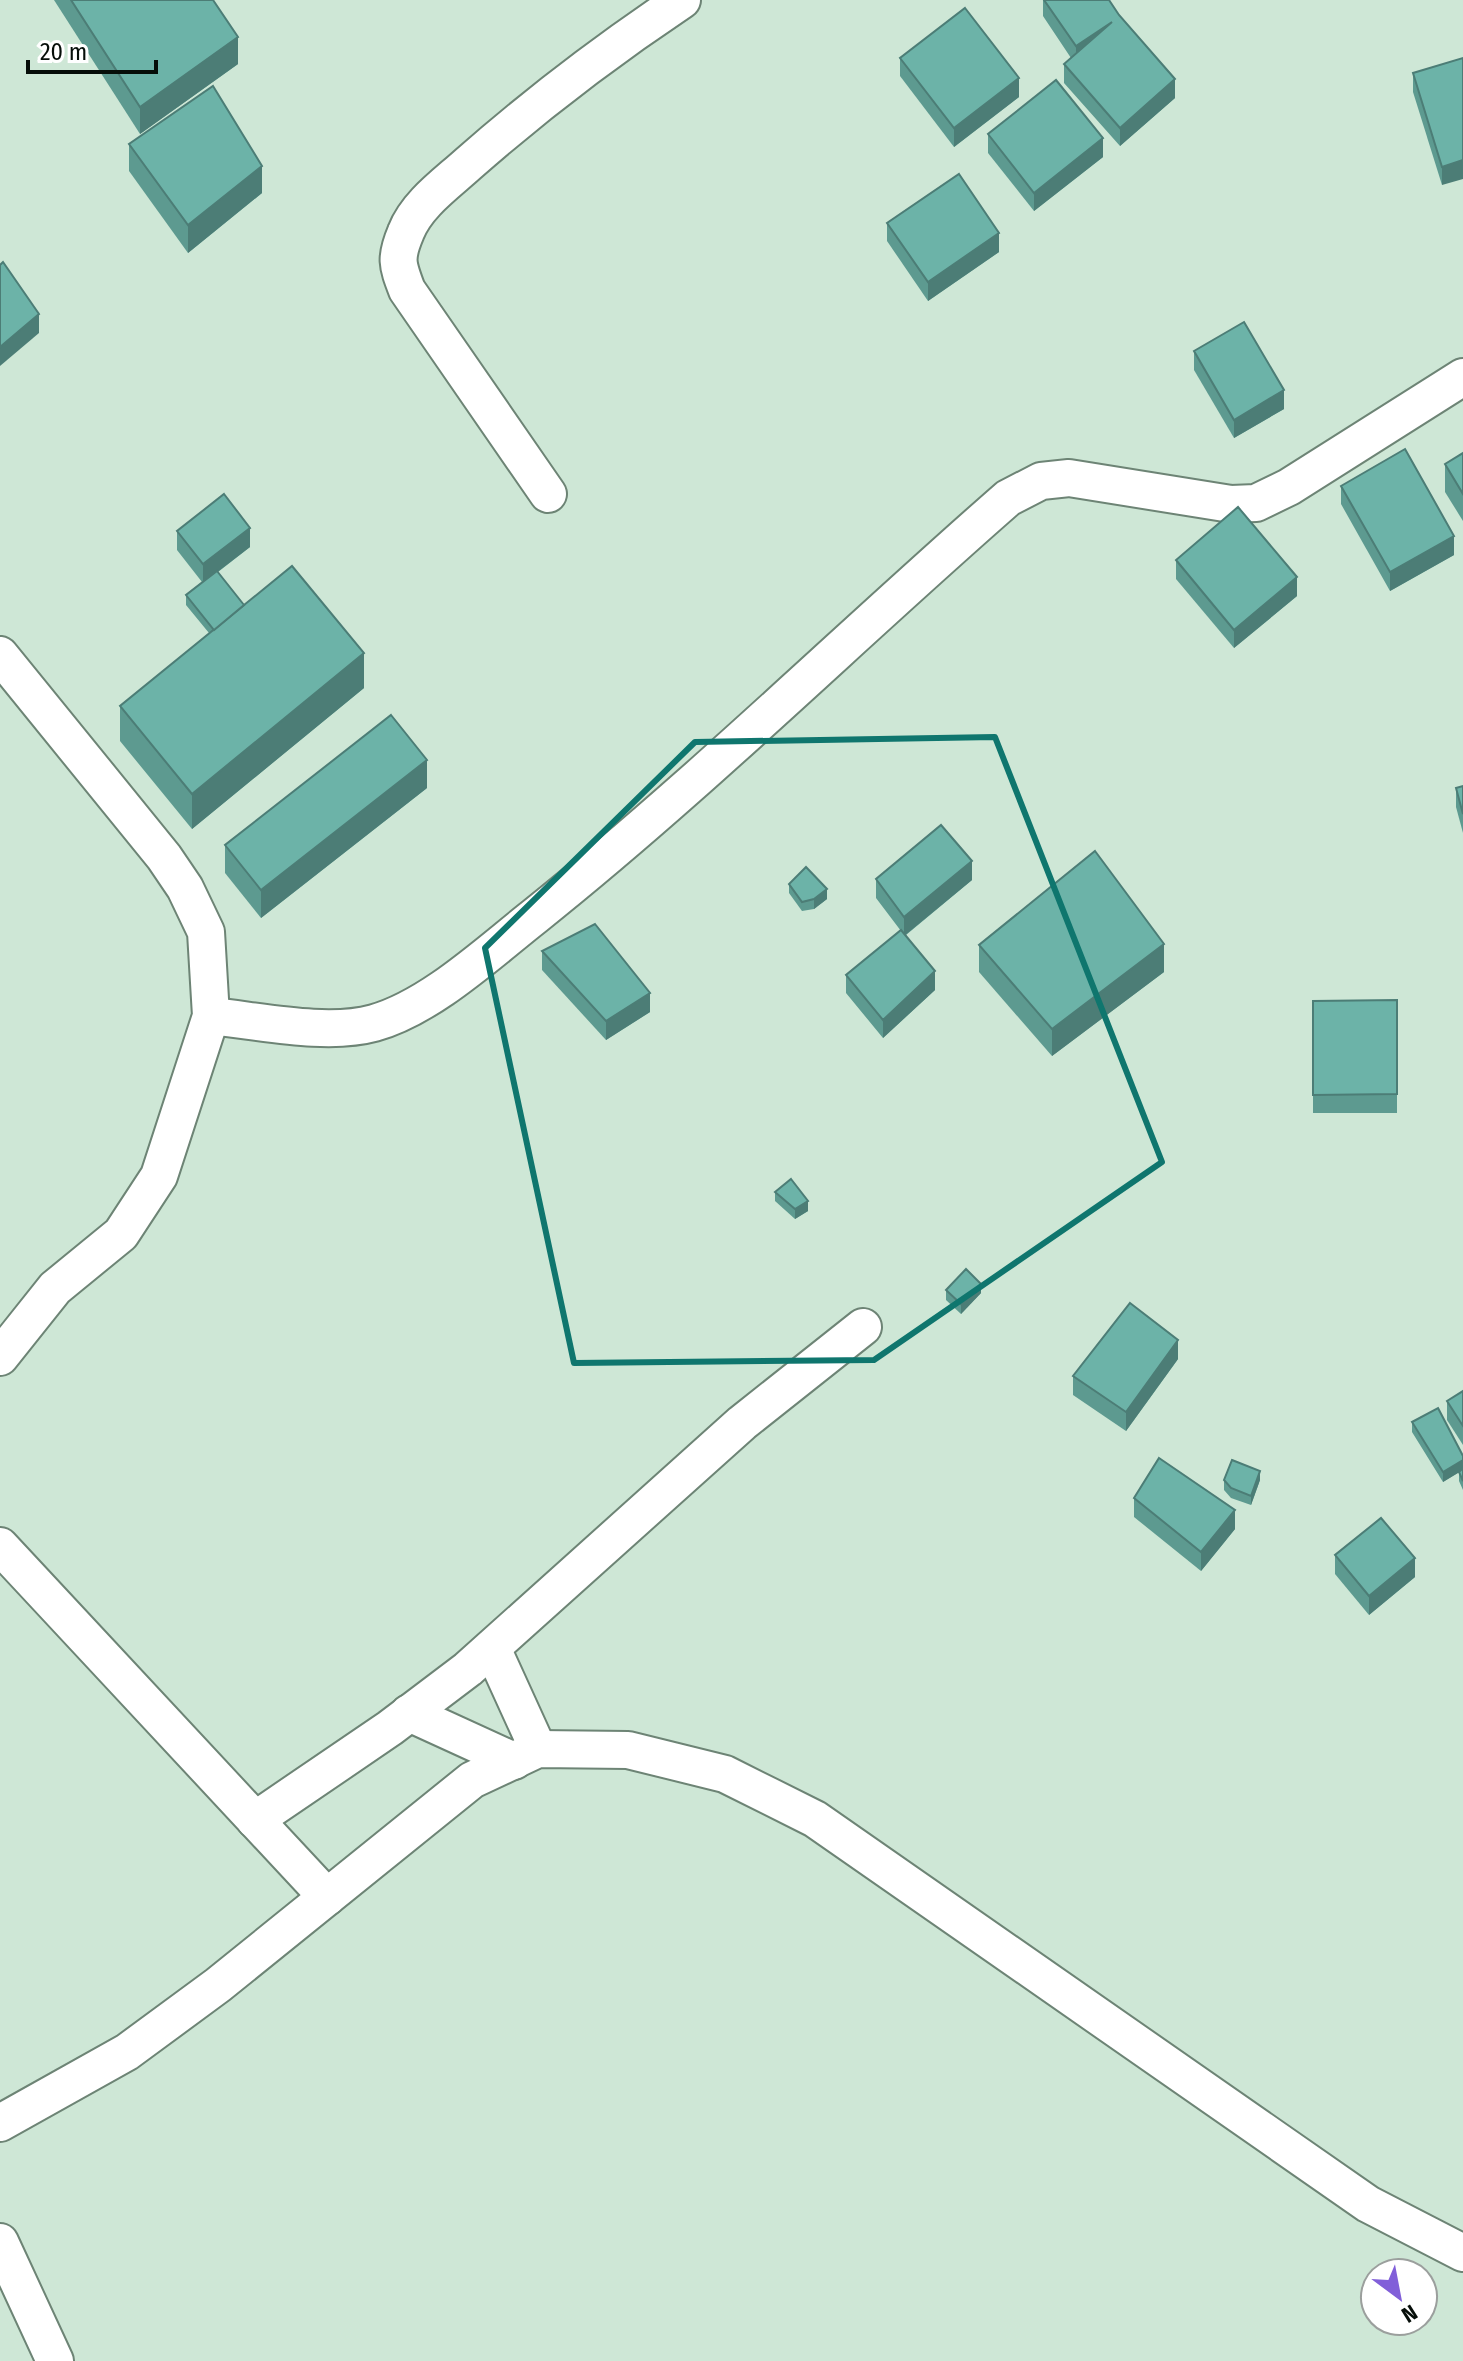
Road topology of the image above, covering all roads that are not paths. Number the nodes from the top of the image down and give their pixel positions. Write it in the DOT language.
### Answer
graph roads {
  1 [pos="682,0"];
  2 [pos="1463,377"];
  3 [pos="548,494"];
  4 [pos="0,655"];
  5 [pos="211,1016"];
  6 [pos="863,1327"];
  7 [pos="0,1357"];
  8 [pos="0,1546"];
  9 [pos="492,1648"];
  10 [pos="409,1713"];
  11 [pos="526,1755"];
  12 [pos="255,1820"];
  13 [pos="327,1897"];
  14 [pos="0,2123"];
  15 [pos="0,2242"];
  16 [pos="1463,2253"];
  17 [pos="55,2361"];
  1 -- 3 [label="street"];
  2 -- 5 [label="street"];
  4 -- 5 [label="street"];
  5 -- 7 [label="street"];
  6 -- 9 [label="street"];
  8 -- 12 [label="street"];
  9 -- 10 [label="street"];
  9 -- 11 [label="street"];
  10 -- 11 [label="street"];
  10 -- 12 [label="street"];
  11 -- 13 [label="street"];
  11 -- 16 [label="street"];
  12 -- 13 [label="street"];
  13 -- 14 [label="street"];
  15 -- 17 [label="street"];
}
